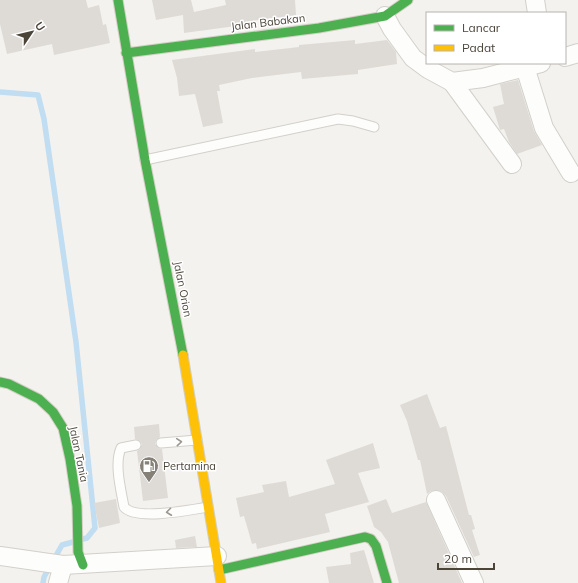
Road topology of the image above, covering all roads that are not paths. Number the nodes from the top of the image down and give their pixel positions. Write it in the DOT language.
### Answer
graph roads {
  1 [pos="118,0"];
  2 [pos="408,0"];
  3 [pos="535,0"];
  4 [pos="537,12"];
  5 [pos="385,16"];
  6 [pos="126,53"];
  7 [pos="578,53"];
  8 [pos="566,57"];
  9 [pos="533,65"];
  10 [pos="452,82"];
  11 [pos="374,127"];
  12 [pos="145,160"];
  13 [pos="512,164"];
  14 [pos="570,172"];
  15 [pos="0,382"];
  16 [pos="196,440"];
  17 [pos="161,443"];
  18 [pos="136,445"];
  19 [pos="436,500"];
  20 [pos="208,507"];
  21 [pos="0,556"];
  22 [pos="80,558"];
  23 [pos="218,563"];
  24 [pos="55,564"];
  25 [pos="58,583"];
  26 [pos="221,583"];
  27 [pos="387,583"];
  28 [pos="474,583"];
  1 -- 6 [label="main road, Jalan Orion"];
  2 -- 5 [label="main road, Jalan Babakan"];
  3 -- 4 [label="street"];
  5 -- 6 [label="main road, Jalan Babakan"];
  5 -- 10 [label="street"];
  6 -- 12 [label="main road, Jalan Orion"];
  7 -- 8 [label="street"];
  9 -- 10 [label="street"];
  9 -- 14 [label="street"];
  10 -- 13 [label="street"];
  11 -- 12 [label="lane"];
  12 -- 16 [label="main road, Jalan Orion"];
  15 -- 22 [label="main road, Jalan Tania"];
  17 -- 16 [label="lane, one-way"];
  16 -- 20 [label="main road, Jalan Orion"];
  20 -- 18 [label="lane, one-way"];
  19 -- 28 [label="street"];
  20 -- 23 [label="main road, Jalan Orion"];
  21 -- 24 [label="street"];
  22 -- 23 [label="street"];
  22 -- 24 [label="street"];
  23 -- 26 [label="main road, Jalan Orion"];
  23 -- 27 [label="main road"];
  24 -- 25 [label="street"];
}
